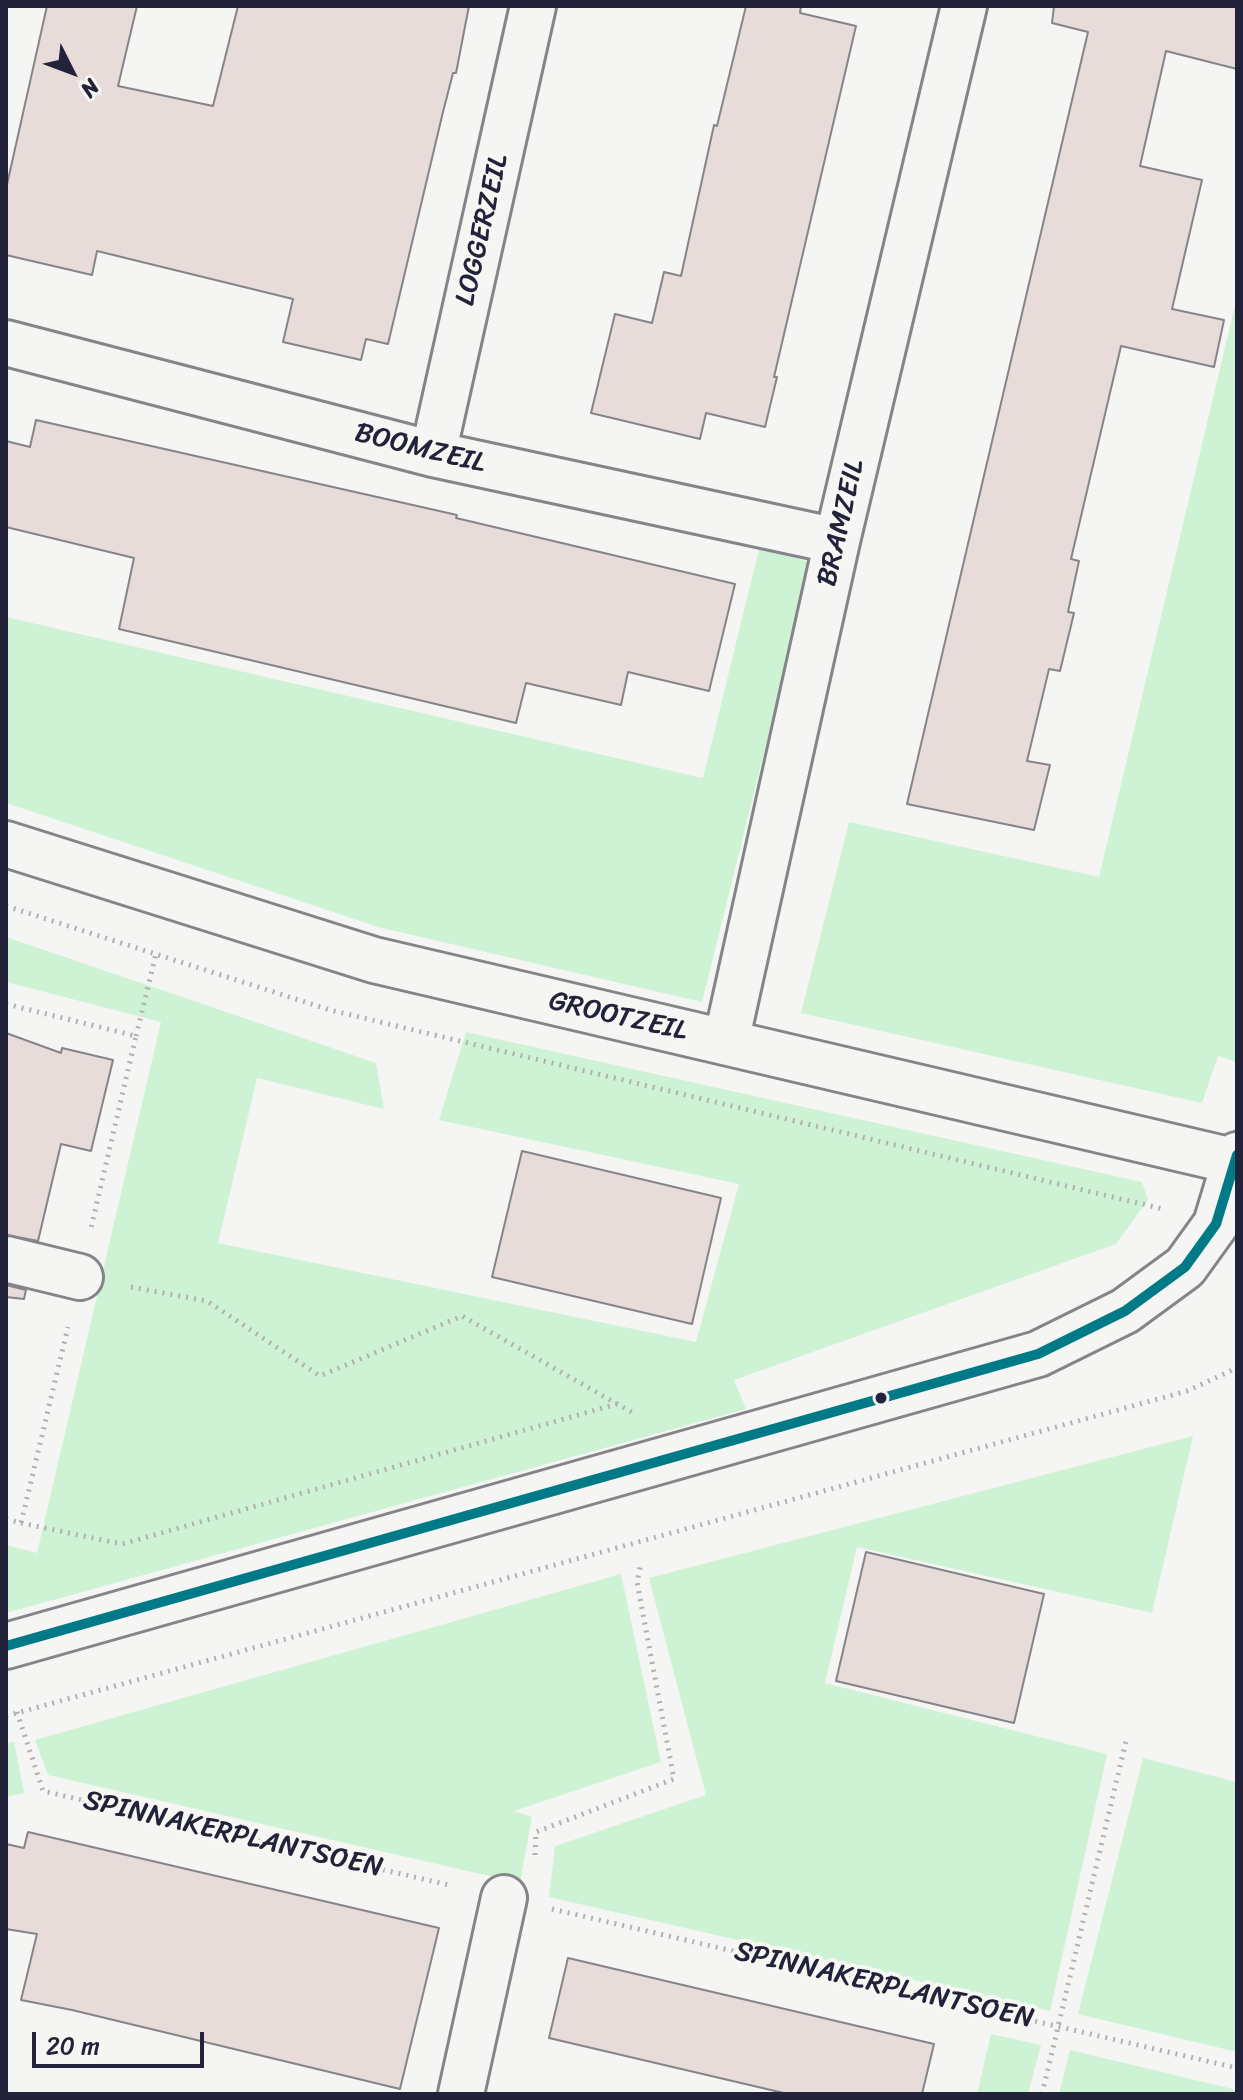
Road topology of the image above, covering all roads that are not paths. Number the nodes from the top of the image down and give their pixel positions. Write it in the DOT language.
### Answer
graph roads {
  1 [pos="533,6"];
  2 [pos="964,6"];
  3 [pos="6,343"];
  4 [pos="433,454"];
  5 [pos="837,541"];
  6 [pos="6,844"];
  7 [pos="726,1042"];
  8 [pos="1236,1160"];
  9 [pos="6,1259"];
  10 [pos="80,1277"];
  11 [pos="6,1646"];
  12 [pos="518,1901"];
  13 [pos="461,2094"];
  1 -- 4 [label="street, LOGGERZEIL"];
  2 -- 5 [label="street, BRAMZEIL"];
  3 -- 4 [label="street, BOOMZEIL"];
  4 -- 5 [label="street, BOOMZEIL"];
  5 -- 7 [label="street, BRAMZEIL"];
  6 -- 7 [label="street, GROOTZEIL"];
  7 -- 8 [label="street, GROOTZEIL"];
  8 -- 11 [label="street"];
  9 -- 10 [label="street"];
  12 -- 13 [label="street"];
}
